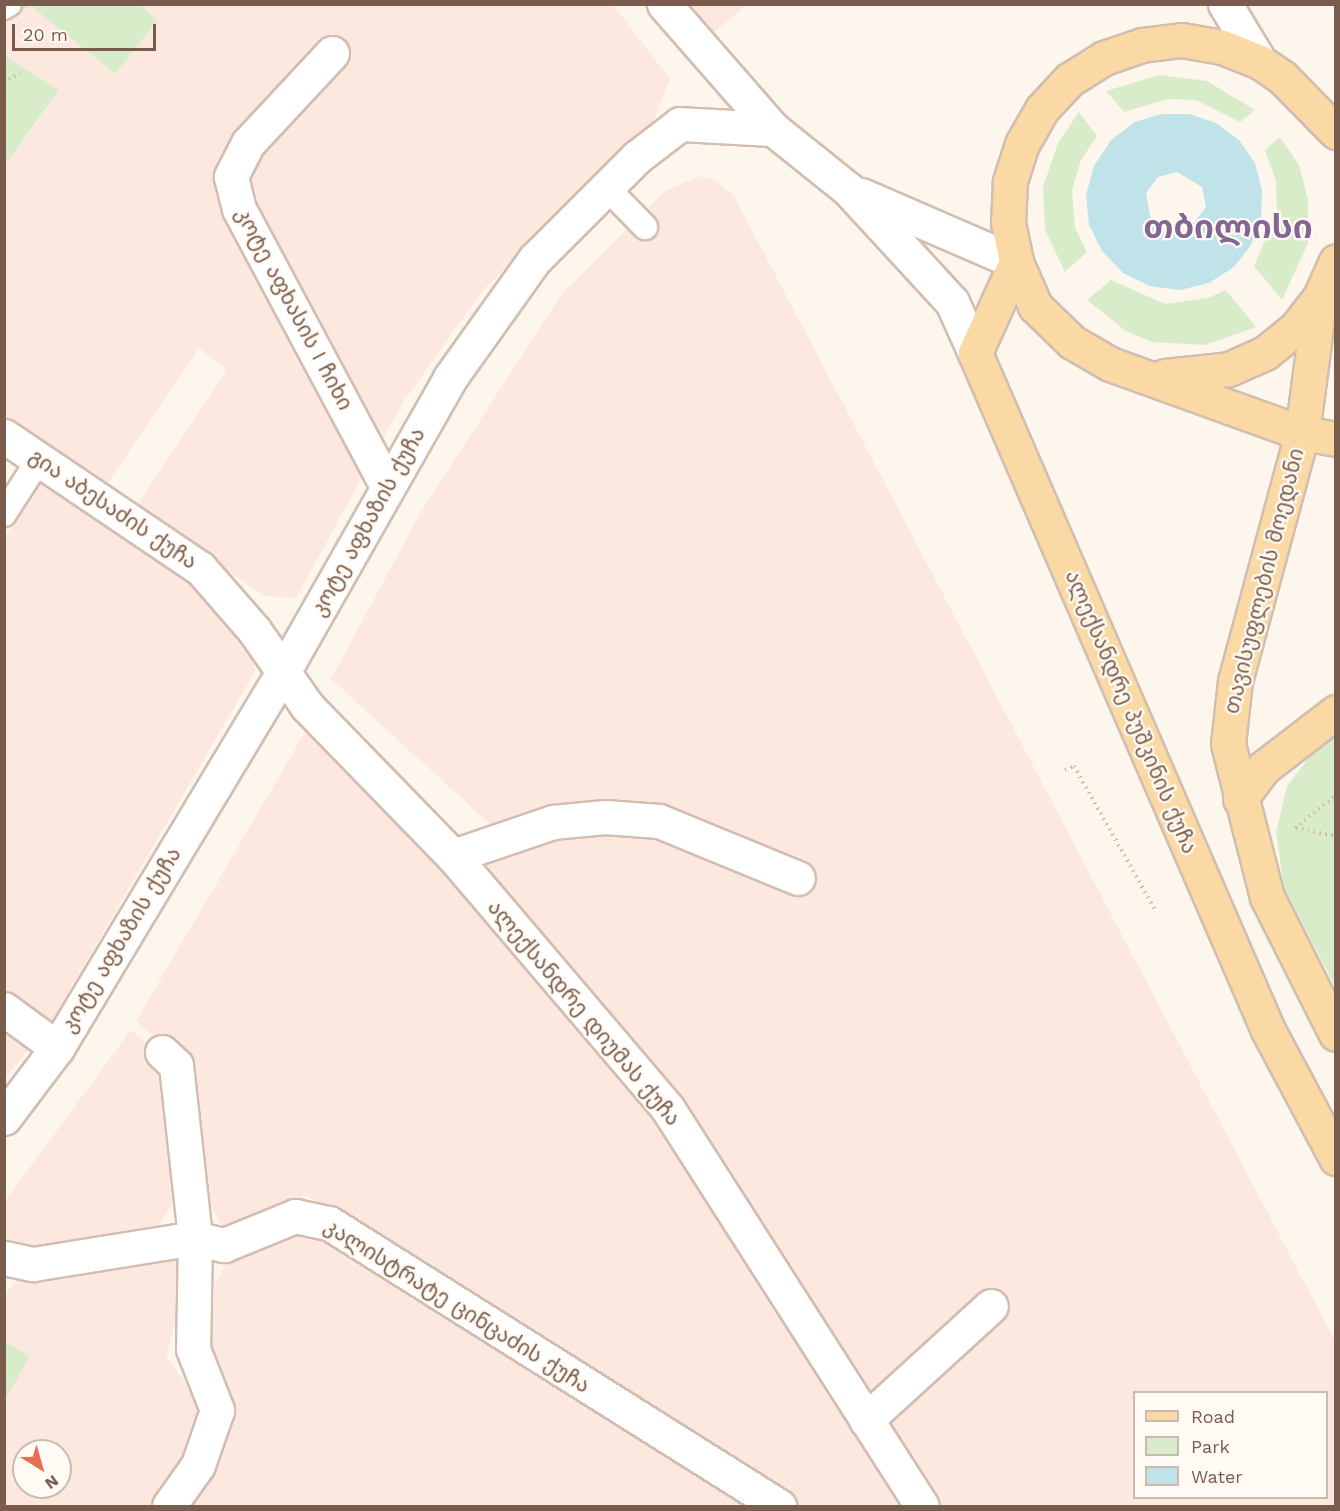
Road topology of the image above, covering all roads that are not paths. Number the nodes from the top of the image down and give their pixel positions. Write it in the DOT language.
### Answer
graph roads {
  1 [pos="9,4"];
  2 [pos="664,4"];
  3 [pos="1225,4"];
  4 [pos="4,7"];
  5 [pos="332,53"];
  6 [pos="1260,62"];
  7 [pos="1327,125"];
  8 [pos="773,129"];
  9 [pos="1335,155"];
  10 [pos="606,188"];
  11 [pos="848,189"];
  12 [pos="645,227"];
  13 [pos="1335,261"];
  14 [pos="1016,262"];
  15 [pos="1320,297"];
  16 [pos="975,353"];
  17 [pos="1152,376"];
  18 [pos="1302,433"];
  19 [pos="4,436"];
  20 [pos="1335,439"];
  21 [pos="40,458"];
  22 [pos="387,486"];
  23 [pos="4,514"];
  24 [pos="282,674"];
  25 [pos="1335,712"];
  26 [pos="1240,800"];
  27 [pos="453,856"];
  28 [pos="798,878"];
  29 [pos="4,1009"];
  30 [pos="1335,1034"];
  31 [pos="57,1048"];
  32 [pos="162,1052"];
  33 [pos="4,1118"];
  34 [pos="1335,1158"];
  35 [pos="195,1238"];
  36 [pos="4,1258"];
  37 [pos="991,1306"];
  38 [pos="866,1419"];
  39 [pos="169,1506"];
  40 [pos="779,1506"];
  41 [pos="922,1506"];
  1 -- 4 [label="lane"];
  2 -- 8 [label="street"];
  3 -- 6 [label="street"];
  5 -- 22 [label="street, კოტე აფხასის I ჩიხი"];
  6 -- 7 [label="main road, თავისუფლების მოედანი"];
  6 -- 14 [label="main road, თავისუფლების მოედანი"];
  7 -- 9 [label="main road, თავისუფლების მოედანი"];
  8 -- 10 [label="street, კოტე აფხაზის ქუჩა"];
  8 -- 11 [label="street"];
  10 -- 12 [label="lane"];
  10 -- 22 [label="street, კოტე აფხაზის ქუჩა"];
  11 -- 14 [label="street"];
  11 -- 16 [label="street"];
  13 -- 15 [label="main road, თავისუფლების მოედანი"];
  14 -- 16 [label="main road"];
  14 -- 17 [label="main road, თავისუფლების მოედანი"];
  15 -- 17 [label="main road, თავისუფლების მოედანი"];
  15 -- 18 [label="main road, თავისუფლების მოედანი"];
  16 -- 34 [label="main road, ალექსანდრე პუშკინის ქუჩა"];
  17 -- 18 [label="main road, თავისუფლების მოედანი"];
  18 -- 20 [label="main road, თავისუფლების მოედანი"];
  18 -- 26 [label="main road, თავისუფლების მოედანი"];
  19 -- 21 [label="street, გია აბესაძის ქუჩა"];
  21 -- 23 [label="lane"];
  21 -- 24 [label="street, გია აბესაძის ქუჩა"];
  22 -- 24 [label="street, კოტე აფხაზის ქუჩა"];
  24 -- 27 [label="street, ალექსანდრე დიუმას ქუჩა"];
  24 -- 31 [label="street, კოტე აფხაზის ქუჩა"];
  25 -- 26 [label="main road"];
  26 -- 30 [label="main road"];
  27 -- 28 [label="street"];
  27 -- 38 [label="street, ალექსანდრე დიუმას ქუჩა"];
  29 -- 31 [label="street"];
  31 -- 33 [label="street, კოტე აფხაზის ქუჩა"];
  32 -- 35 [label="street"];
  35 -- 36 [label="street, კალისტრატე ცინცაძის ქუჩა"];
  35 -- 39 [label="street"];
  35 -- 40 [label="street, კალისტრატე ცინცაძის ქუჩა"];
  37 -- 38 [label="street"];
  38 -- 41 [label="street, ალექსანდრე დიუმას ქუჩა"];
}
